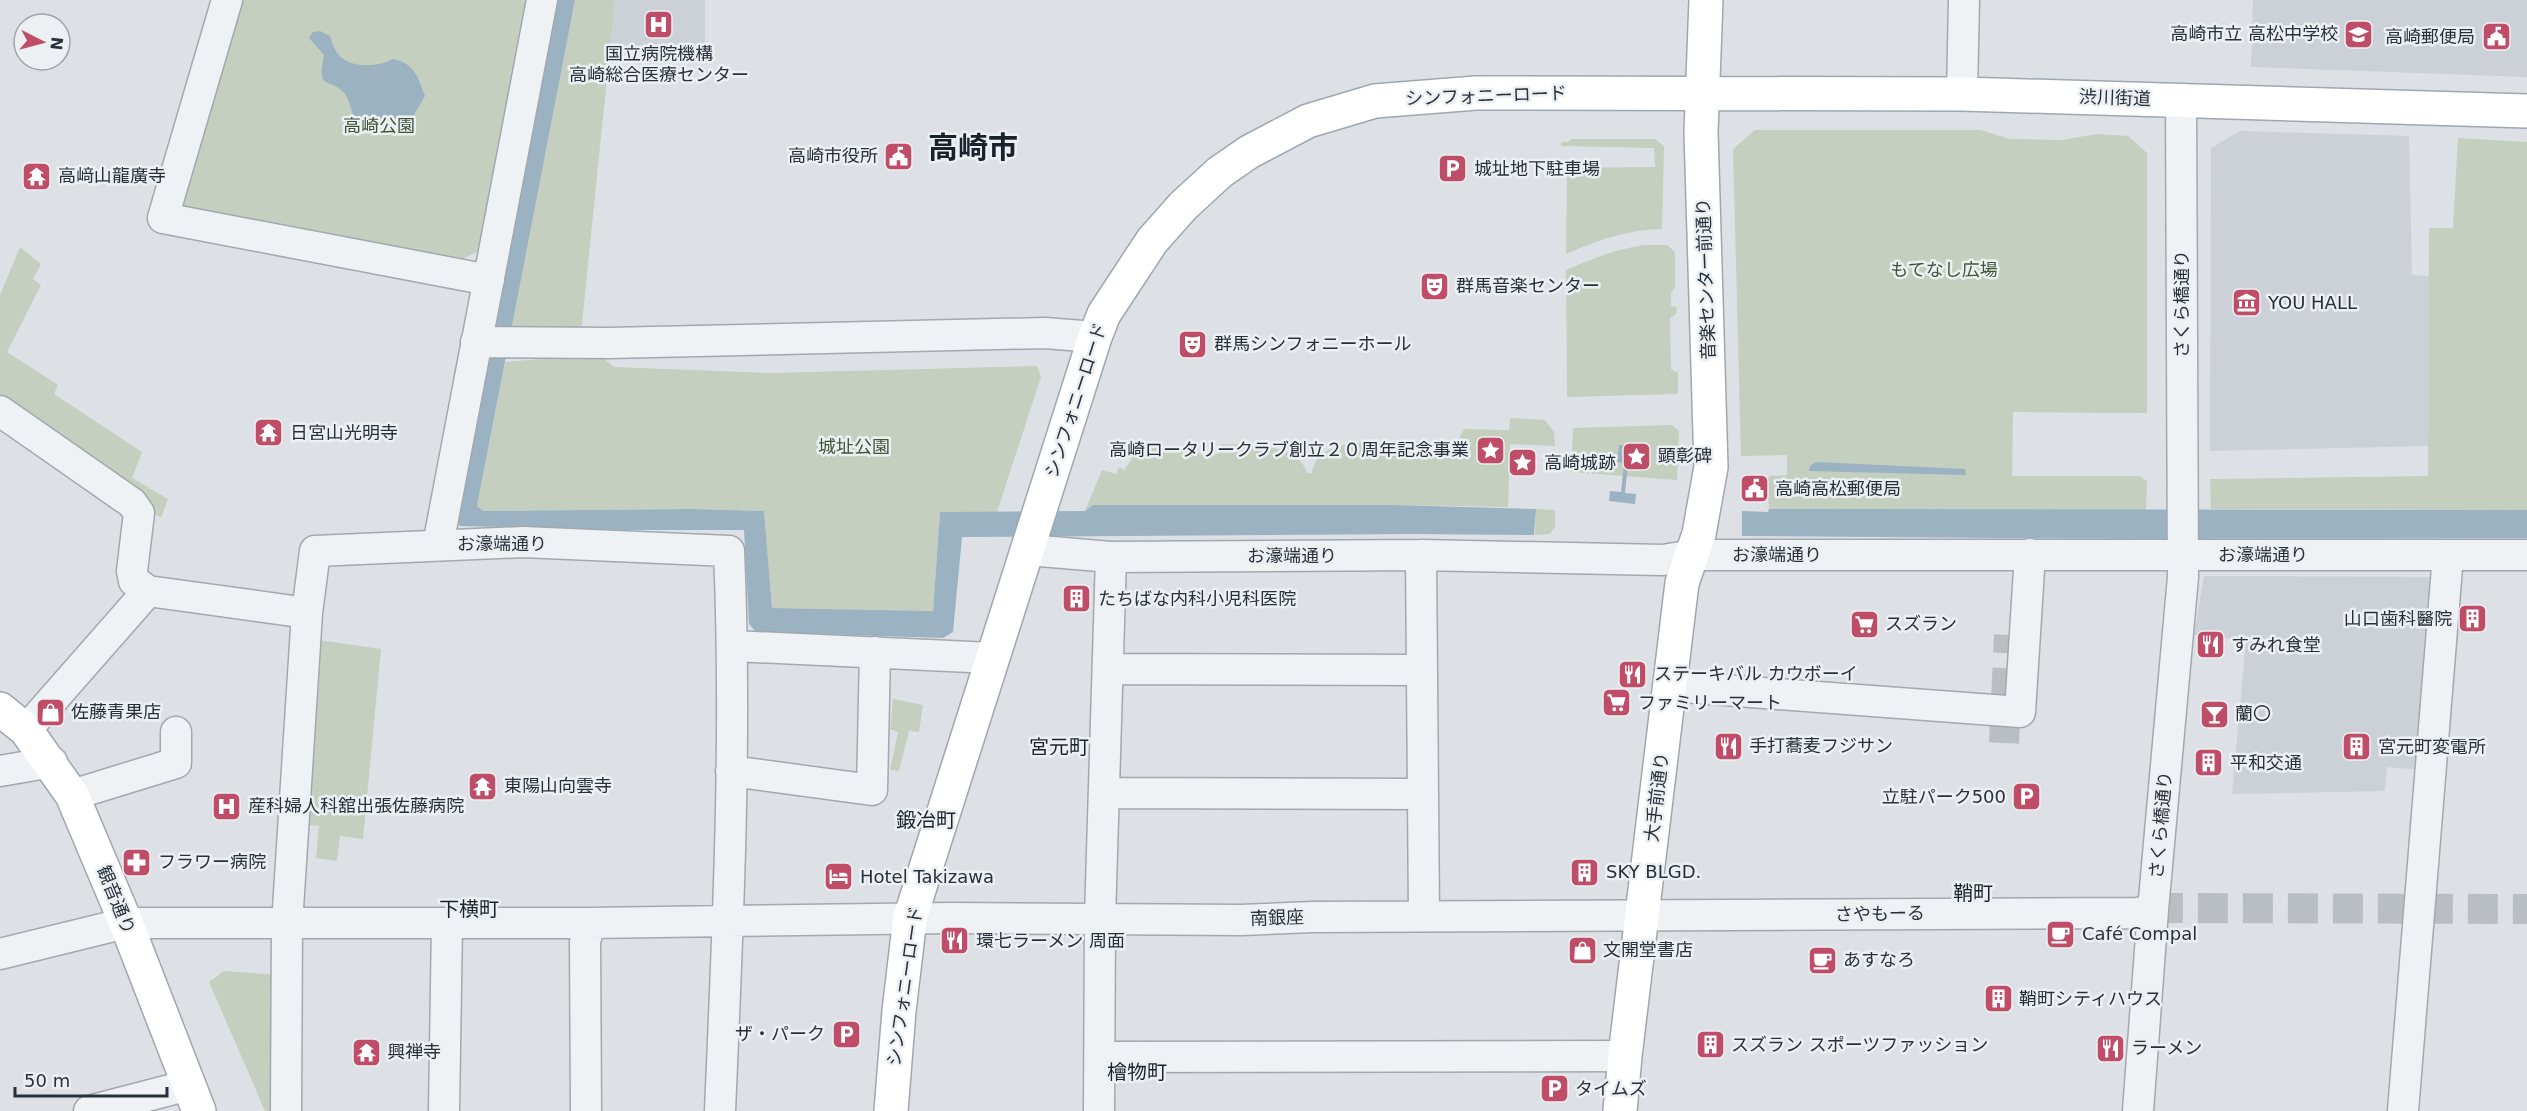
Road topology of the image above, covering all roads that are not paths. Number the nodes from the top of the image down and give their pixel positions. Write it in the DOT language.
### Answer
graph roads {
  1 [pos="226,0"];
  2 [pos="542,0"];
  3 [pos="1706,0"];
  4 [pos="1964,0"];
  5 [pos="1702,94"];
  6 [pos="1962,94"];
  7 [pos="2181,100"];
  8 [pos="2527,111"];
  9 [pos="489,280"];
  10 [pos="1095,337"];
  11 [pos="492,342"];
  12 [pos="0,411"];
  13 [pos="438,545"];
  14 [pos="2182,547"];
  15 [pos="1028,550"];
  16 [pos="2030,554"];
  17 [pos="1421,555"];
  18 [pos="1693,555"];
  19 [pos="2448,555"];
  20 [pos="2527,555"];
  21 [pos="1111,557"];
  22 [pos="148,591"];
  23 [pos="307,613"];
  24 [pos="733,646"];
  25 [pos="875,652"];
  26 [pos="992,658"];
  27 [pos="1108,669"];
  28 [pos="1422,670"];
  29 [pos="1670,686"];
  30 [pos="0,709"];
  31 [pos="26,730"];
  32 [pos="176,732"];
  33 [pos="52,762"];
  34 [pos="0,771"];
  35 [pos="731,771"];
  36 [pos="1104,793"];
  37 [pos="1423,794"];
  38 [pos="72,795"];
  39 [pos="2153,910"];
  40 [pos="1643,915"];
  41 [pos="1424,916"];
  42 [pos="910,918"];
  43 [pos="1100,918"];
  44 [pos="729,920"];
  45 [pos="126,923"];
  46 [pos="447,923"];
  47 [pos="590,923"];
  48 [pos="287,924"];
  49 [pos="0,954"];
  50 [pos="1625,1056"];
  51 [pos="1100,1057"];
  52 [pos="194,1098"];
  53 [pos="89,1111"];
  54 [pos="286,1111"];
  55 [pos="444,1111"];
  56 [pos="586,1111"];
  57 [pos="720,1111"];
  58 [pos="891,1111"];
  59 [pos="1099,1111"];
  60 [pos="1620,1111"];
  61 [pos="2139,1111"];
  62 [pos="2403,1111"];
  1 -- 9 [label="street"];
  2 -- 9 [label="street, お濠端通り"];
  3 -- 5 [label="main road, 音楽センター前通り"];
  4 -- 6 [label="street"];
  5 -- 6 [label="main road, 渋川街道"];
  5 -- 10 [label="main road, シンフォニーロード"];
  5 -- 18 [label="main road, 音楽センター前通り"];
  6 -- 7 [label="main road, 渋川街道"];
  7 -- 8 [label="main road, 渋川街道"];
  7 -- 14 [label="street, さくら橋通り"];
  9 -- 11 [label="street, お濠端通り"];
  10 -- 11 [label="street"];
  10 -- 15 [label="main road, シンフォニーロード"];
  11 -- 13 [label="street, お濠端通り"];
  12 -- 22 [label="street"];
  13 -- 23 [label="street"];
  13 -- 24 [label="street, お濠端通り"];
  14 -- 16 [label="street, お濠端通り"];
  14 -- 19 [label="street, お濠端通り"];
  14 -- 39 [label="street, さくら橋通り"];
  15 -- 21 [label="street, お濠端通り"];
  15 -- 26 [label="main road, シンフォニーロード"];
  16 -- 18 [label="street, お濠端通り"];
  16 -- 29 [label="street"];
  17 -- 18 [label="street, お濠端通り"];
  17 -- 21 [label="street, お濠端通り"];
  17 -- 28 [label="street"];
  18 -- 29 [label="main road, 大手前通り"];
  19 -- 20 [label="street, お濠端通り"];
  19 -- 62 [label="street"];
  21 -- 27 [label="street"];
  22 -- 23 [label="street"];
  22 -- 31 [label="street"];
  23 -- 48 [label="street"];
  24 -- 25 [label="street"];
  24 -- 35 [label="street"];
  25 -- 26 [label="street"];
  25 -- 35 [label="street"];
  26 -- 42 [label="main road, シンフォニーロード"];
  27 -- 28 [label="street"];
  27 -- 36 [label="street"];
  28 -- 37 [label="street"];
  29 -- 40 [label="main road, 大手前通り"];
  30 -- 31 [label="main road, 観音通り"];
  31 -- 33 [label="main road, 観音通り"];
  32 -- 38 [label="street"];
  33 -- 34 [label="street"];
  33 -- 38 [label="main road, 観音通り"];
  35 -- 44 [label="street"];
  36 -- 37 [label="street"];
  36 -- 43 [label="street"];
  37 -- 41 [label="street"];
  38 -- 45 [label="main road, 観音通り"];
  39 -- 40 [label="street, さやもーる"];
  39 -- 61 [label="street, さくら橋通り"];
  40 -- 41 [label="street, 南銀座"];
  40 -- 50 [label="main road, 大手前通り"];
  41 -- 43 [label="street, 南銀座"];
  42 -- 43 [label="street, 南銀座"];
  42 -- 44 [label="street, 南銀座"];
  42 -- 58 [label="main road, シンフォニーロード"];
  43 -- 51 [label="street"];
  44 -- 47 [label="street, 南銀座"];
  44 -- 57 [label="street"];
  45 -- 48 [label="street, 南銀座"];
  45 -- 49 [label="street, 南銀座"];
  45 -- 52 [label="main road, 観音通り"];
  46 -- 47 [label="street, 南銀座"];
  46 -- 48 [label="street, 南銀座"];
  46 -- 55 [label="street"];
  47 -- 56 [label="street"];
  48 -- 54 [label="street"];
  50 -- 51 [label="street"];
  50 -- 60 [label="main road, 大手前通り"];
  51 -- 59 [label="street"];
  52 -- 53 [label="street"];
}
